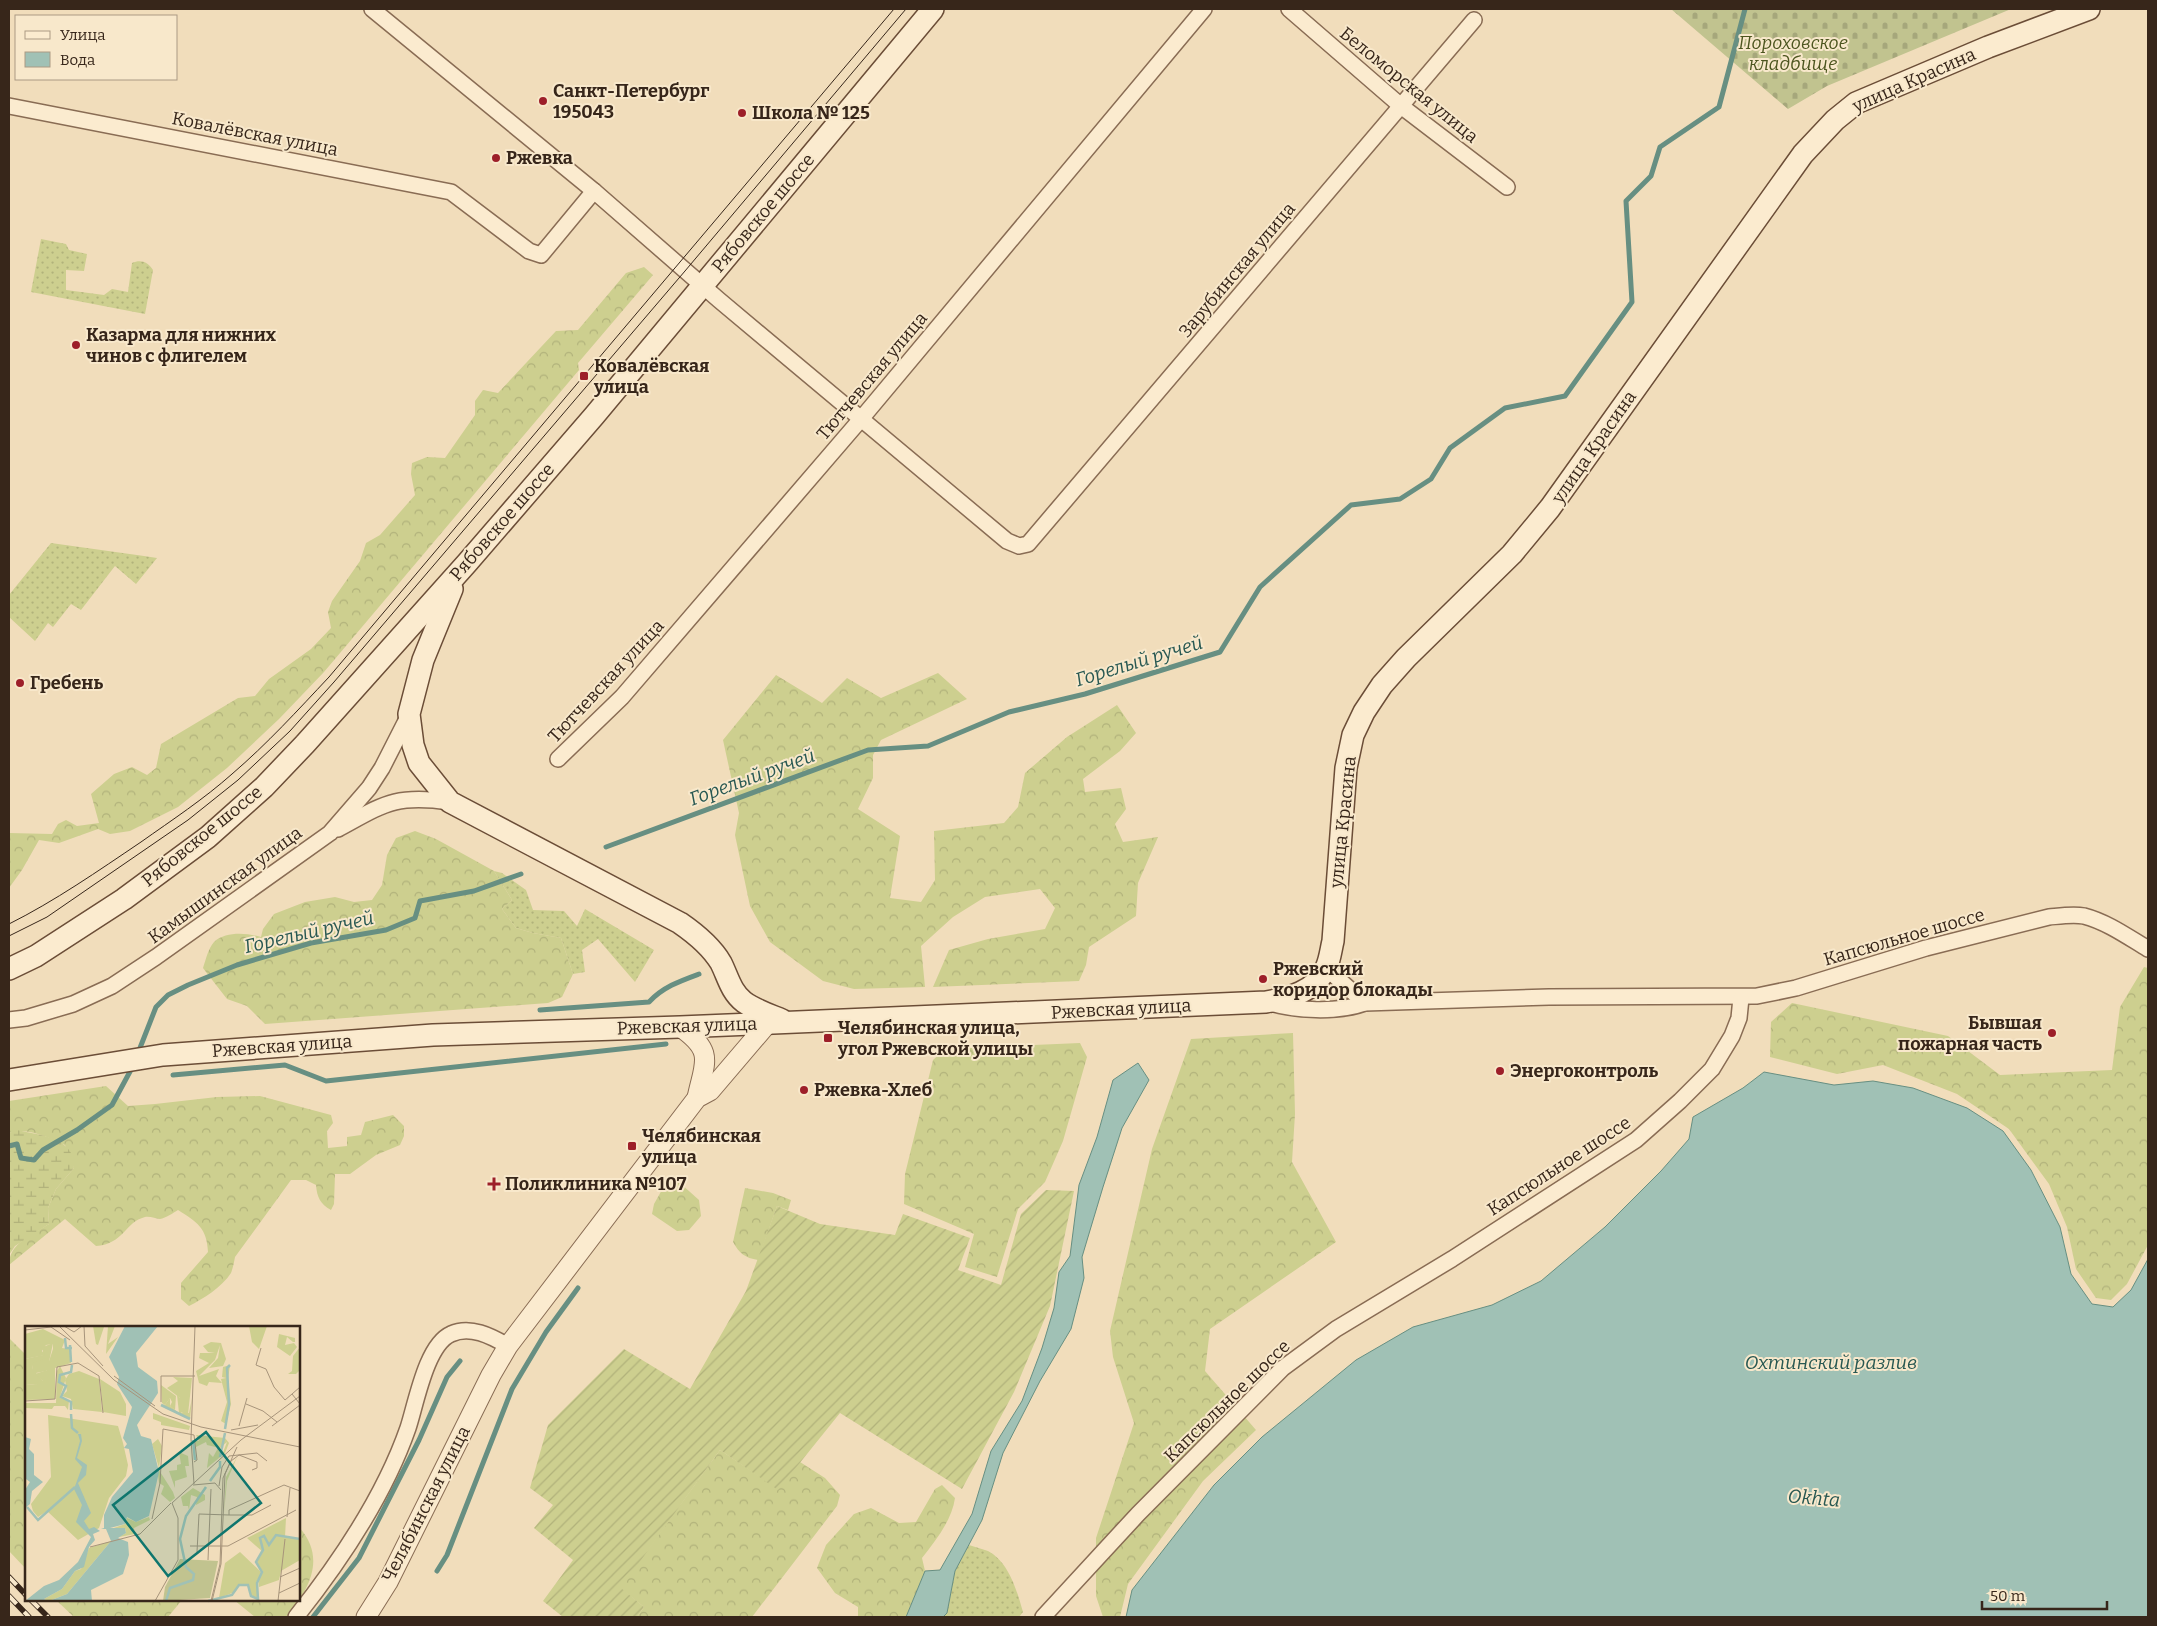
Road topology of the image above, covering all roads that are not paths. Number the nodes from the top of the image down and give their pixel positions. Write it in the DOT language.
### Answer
graph roads {
  1 [pos="372,9"];
  2 [pos="933,9"];
  3 [pos="1204,9"];
  4 [pos="1289,9"];
  5 [pos="2089,9"];
  6 [pos="1474,20"];
  7 [pos="9,106"];
  8 [pos="1401,106"];
  9 [pos="1507,187"];
  10 [pos="594,191"];
  11 [pos="702,286"];
  12 [pos="861,418"];
  13 [pos="467,562"];
  14 [pos="410,714"];
  15 [pos="558,759"];
  16 [pos="450,802"];
  17 [pos="330,833"];
  18 [pos="2148,949"];
  19 [pos="1326,968"];
  20 [pos="9,969"];
  21 [pos="1741,998"];
  22 [pos="1266,1002"];
  23 [pos="1365,1003"];
  24 [pos="9,1020"];
  25 [pos="777,1022"];
  26 [pos="680,1027"];
  27 [pos="9,1080"];
  28 [pos="697,1098"];
  29 [pos="508,1346"];
  30 [pos="296,1617"];
  31 [pos="366,1617"];
  32 [pos="1043,1617"];
  1 -- 10 [label="street"];
  2 -- 11 [label="main road, Рябовское шоссе"];
  3 -- 12 [label="street, Тютчевская улица"];
  4 -- 8 [label="street, Беломорская улица"];
  5 -- 19 [label="main road, улица Красина"];
  6 -- 8 [label="street, Зарубинская улица"];
  7 -- 10 [label="street, Ковалёвская улица"];
  8 -- 9 [label="street, Беломорская улица"];
  8 -- 12 [label="street, Зарубинская улица"];
  10 -- 11 [label="street"];
  11 -- 12 [label="street"];
  11 -- 13 [label="main road, Рябовское шоссе"];
  12 -- 15 [label="street, Тютчевская улица"];
  13 -- 14 [label="main road"];
  13 -- 20 [label="main road, Рябовское шоссе"];
  14 -- 16 [label="main road"];
  14 -- 17 [label="street, Камышинская улица"];
  16 -- 17 [label="street"];
  16 -- 25 [label="main road"];
  17 -- 24 [label="street, Камышинская улица"];
  18 -- 21 [label="street, Капсюльное шоссе"];
  19 -- 22 [label="main road, улица Красина"];
  19 -- 23 [label="street"];
  21 -- 23 [label="street, Ржевская улица"];
  21 -- 32 [label="street, Капсюльное шоссе"];
  22 -- 23 [label="street, Ржевская улица"];
  22 -- 25 [label="main road, Ржевская улица"];
  25 -- 26 [label="main road, Ржевская улица"];
  25 -- 28 [label="street, Челябинская улица"];
  26 -- 27 [label="main road, Ржевская улица"];
  26 -- 28 [label="street, Челябинская улица"];
  28 -- 29 [label="street, Челябинская улица"];
  29 -- 30 [label="street"];
  29 -- 31 [label="street, Челябинская улица"];
}
